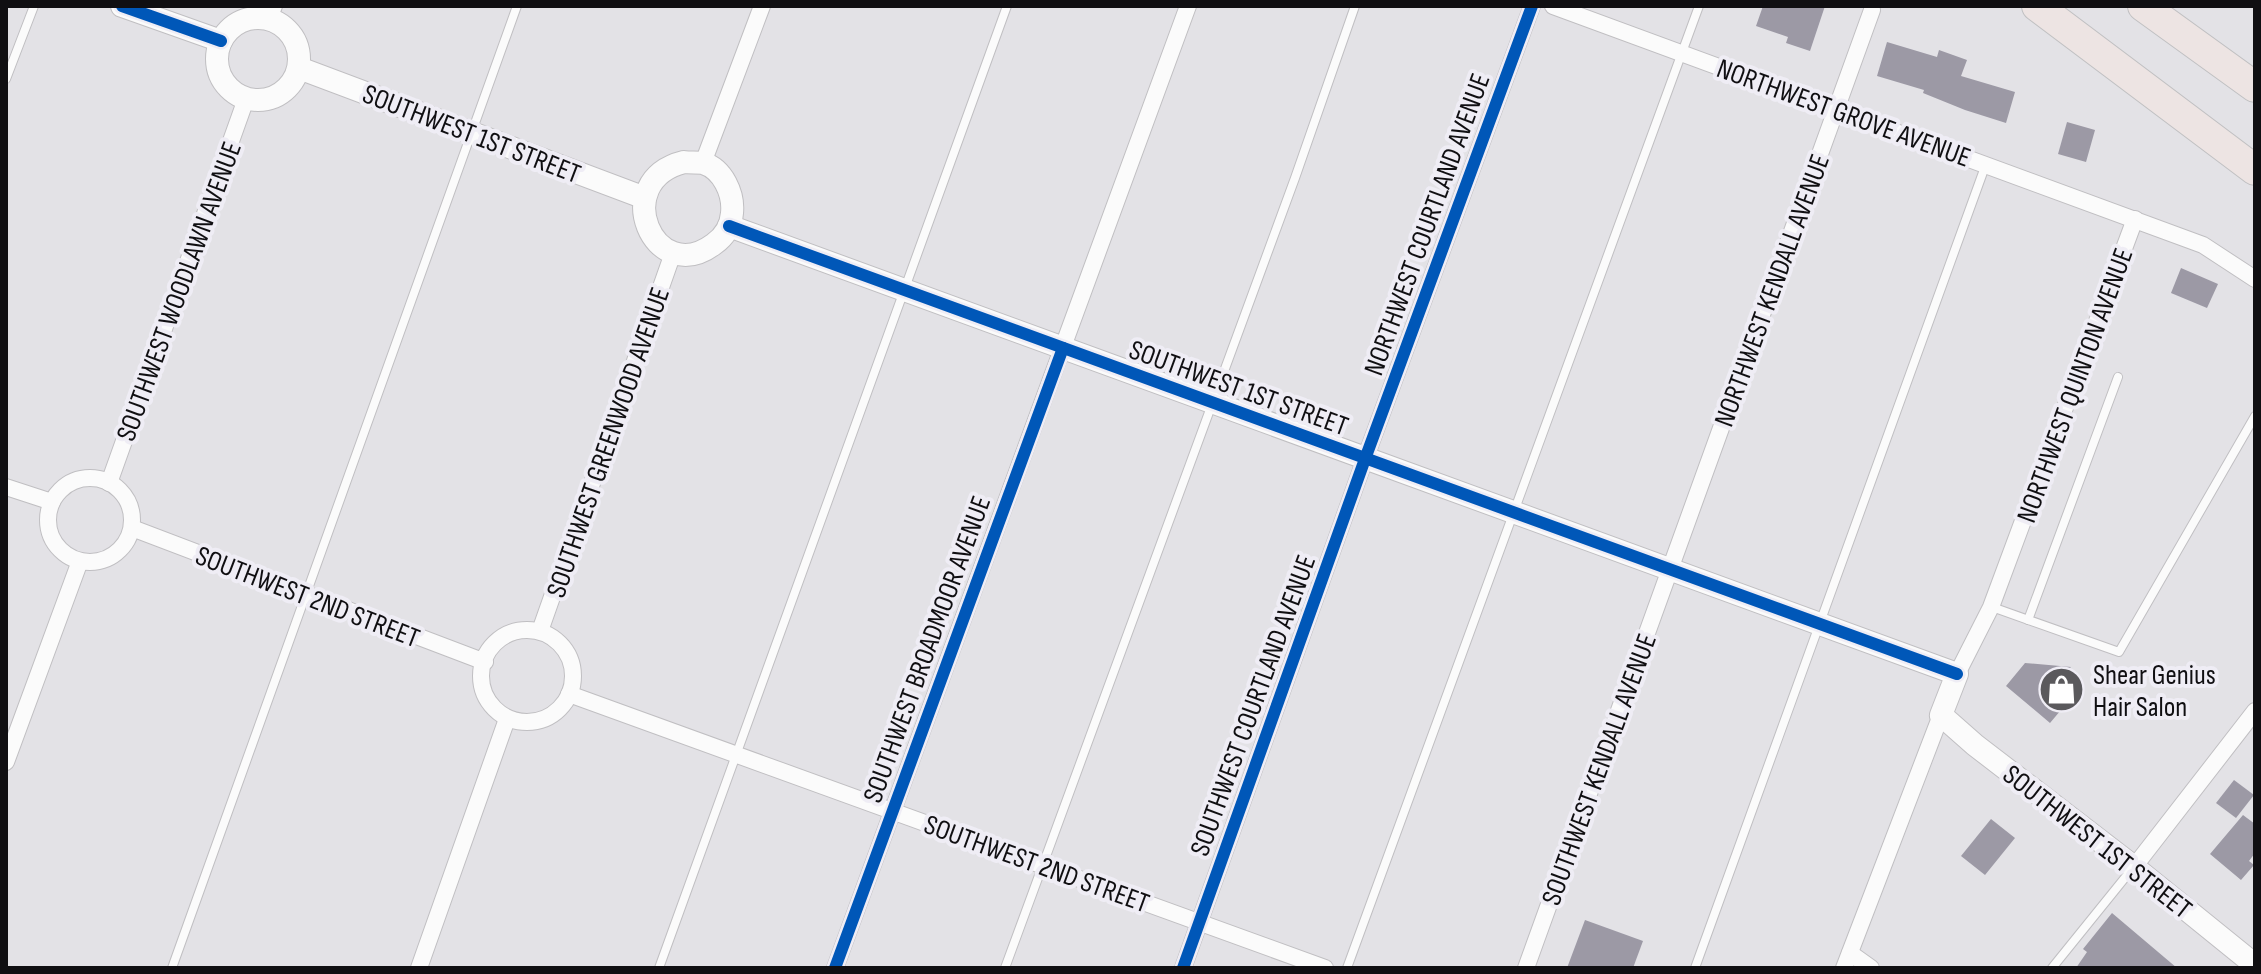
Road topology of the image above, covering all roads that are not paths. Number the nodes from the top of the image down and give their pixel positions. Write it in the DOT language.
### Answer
graph roads {
  1 [pos="34,6"];
  2 [pos="122,6"];
  3 [pos="517,6"];
  4 [pos="762,6"];
  5 [pos="1007,6"];
  6 [pos="1188,6"];
  7 [pos="1355,6"];
  8 [pos="1532,6"];
  9 [pos="1553,6"];
  10 [pos="1699,6"];
  11 [pos="2037,6"];
  12 [pos="2143,6"];
  13 [pos="1872,10"];
  14 [pos="272,13"];
  15 [pos="221,41"];
  16 [pos="1681,53"];
  17 [pos="299,68"];
  18 [pos="6,79"];
  19 [pos="2255,87"];
  20 [pos="246,99"];
  21 [pos="1836,110"];
  22 [pos="472,133"];
  23 [pos="703,163"];
  24 [pos="1986,164"];
  25 [pos="2255,170"];
  26 [pos="645,198"];
  27 [pos="2135,219"];
  28 [pos="729,226"];
  29 [pos="673,253"];
  30 [pos="2255,279"];
  31 [pos="903,289"];
  32 [pos="1063,348"];
  33 [pos="2118,377"];
  34 [pos="1211,403"];
  35 [pos="2255,416"];
  36 [pos="1365,459"];
  37 [pos="109,483"];
  38 [pos="6,487"];
  39 [pos="52,502"];
  40 [pos="1512,513"];
  41 [pos="132,528"];
  42 [pos="80,561"];
  43 [pos="1670,571"];
  44 [pos="306,596"];
  45 [pos="1991,607"];
  46 [pos="2028,620"];
  47 [pos="1820,626"];
  48 [pos="540,631"];
  49 [pos="485,662"];
  50 [pos="1957,674"];
  51 [pos="569,694"];
  52 [pos="2255,711"];
  53 [pos="1941,715"];
  54 [pos="507,719"];
  55 [pos="738,755"];
  56 [pos="6,762"];
  57 [pos="892,810"];
  58 [pos="1041,864"];
  59 [pos="2134,867"];
  60 [pos="1200,922"];
  61 [pos="1847,961"];
  62 [pos="2255,965"];
  63 [pos="172,968"];
  64 [pos="419,968"];
  65 [pos="659,968"];
  66 [pos="835,968"];
  67 [pos="1005,968"];
  68 [pos="1183,968"];
  69 [pos="1325,968"];
  70 [pos="1347,968"];
  71 [pos="1526,968"];
  72 [pos="1695,968"];
  73 [pos="1871,968"];
  74 [pos="2052,968"];
  1 -- 18 [label="lane"];
  2 -- 15 [label="street"];
  3 -- 22 [label="lane"];
  4 -- 23 [label="street"];
  5 -- 31 [label="lane"];
  6 -- 32 [label="street, SOUTHWEST BROADMOOR AVENUE"];
  7 -- 34 [label="lane"];
  8 -- 36 [label="street, NORTHWEST COURTLAND AVENUE"];
  9 -- 16 [label="street, NORTHWEST GROVE AVENUE"];
  10 -- 16 [label="lane"];
  11 -- 25 [label="highway"];
  12 -- 19 [label="highway"];
  13 -- 21 [label="street, NORTHWEST KENDALL AVENUE"];
  14 -- 15 [label="street"];
  14 -- 17 [label="street"];
  15 -- 20 [label="street"];
  16 -- 21 [label="street, NORTHWEST GROVE AVENUE"];
  16 -- 40 [label="lane"];
  17 -- 20 [label="street"];
  17 -- 22 [label="street, SOUTHWEST 1ST STREET"];
  20 -- 37 [label="street, SOUTHWEST WOODLAWN AVENUE"];
  21 -- 24 [label="street, NORTHWEST GROVE AVENUE"];
  21 -- 43 [label="street, NORTHWEST KENDALL AVENUE"];
  22 -- 26 [label="street, SOUTHWEST 1ST STREET"];
  22 -- 44 [label="lane"];
  23 -- 26 [label="street"];
  23 -- 28 [label="street"];
  24 -- 27 [label="street, NORTHWEST GROVE AVENUE"];
  24 -- 47 [label="lane"];
  26 -- 29 [label="street, SOUTHWEST GREENWOOD AVENUE"];
  27 -- 30 [label="street, NORTHWEST QUINTON AVENUE"];
  27 -- 45 [label="street, NORTHWEST QUINTON AVENUE"];
  28 -- 29 [label="street, SOUTHWEST GREENWOOD AVENUE"];
  28 -- 31 [label="street, SOUTHWEST 1ST STREET"];
  29 -- 48 [label="street, SOUTHWEST GREENWOOD AVENUE"];
  31 -- 32 [label="street, SOUTHWEST 1ST STREET"];
  31 -- 55 [label="lane"];
  32 -- 34 [label="street, SOUTHWEST 1ST STREET"];
  32 -- 57 [label="street, SOUTHWEST BROADMOOR AVENUE"];
  33 -- 46 [label="lane"];
  34 -- 36 [label="street, SOUTHWEST 1ST STREET"];
  34 -- 58 [label="lane"];
  35 -- 46 [label="lane"];
  36 -- 40 [label="street, SOUTHWEST 1ST STREET"];
  36 -- 60 [label="street, SOUTHWEST COURTLAND AVENUE"];
  37 -- 39 [label="street"];
  37 -- 41 [label="street"];
  38 -- 39 [label="street"];
  39 -- 42 [label="street"];
  40 -- 43 [label="street, SOUTHWEST 1ST STREET"];
  40 -- 70 [label="lane"];
  41 -- 42 [label="street"];
  41 -- 44 [label="street, SOUTHWEST 2ND STREET"];
  42 -- 56 [label="street"];
  43 -- 47 [label="street, SOUTHWEST 1ST STREET"];
  43 -- 71 [label="street, SOUTHWEST KENDALL AVENUE"];
  44 -- 49 [label="street, SOUTHWEST 2ND STREET"];
  44 -- 63 [label="lane"];
  45 -- 46 [label="lane"];
  45 -- 50 [label="street, NORTHWEST QUINTON AVENUE"];
  47 -- 50 [label="street, SOUTHWEST 1ST STREET"];
  47 -- 72 [label="lane"];
  48 -- 49 [label="street, SOUTHWEST GREENWOOD AVENUE"];
  48 -- 51 [label="street, SOUTHWEST GREENWOOD AVENUE"];
  49 -- 54 [label="street"];
  50 -- 53 [label="street"];
  51 -- 54 [label="street"];
  51 -- 55 [label="street, SOUTHWEST 2ND STREET"];
  52 -- 59 [label="street"];
  53 -- 59 [label="street, SOUTHWEST 1ST STREET"];
  53 -- 61 [label="street"];
  54 -- 64 [label="street"];
  55 -- 57 [label="street, SOUTHWEST 2ND STREET"];
  55 -- 65 [label="lane"];
  57 -- 58 [label="street, SOUTHWEST 2ND STREET"];
  57 -- 66 [label="street, SOUTHWEST BROADMOOR AVENUE"];
  58 -- 60 [label="street, SOUTHWEST 2ND STREET"];
  58 -- 67 [label="lane"];
  59 -- 62 [label="street, SOUTHWEST 1ST STREET"];
  59 -- 74 [label="lane"];
  60 -- 68 [label="street, SOUTHWEST COURTLAND AVENUE"];
  60 -- 69 [label="street, SOUTHWEST 2ND STREET"];
  61 -- 73 [label="street"];
}
